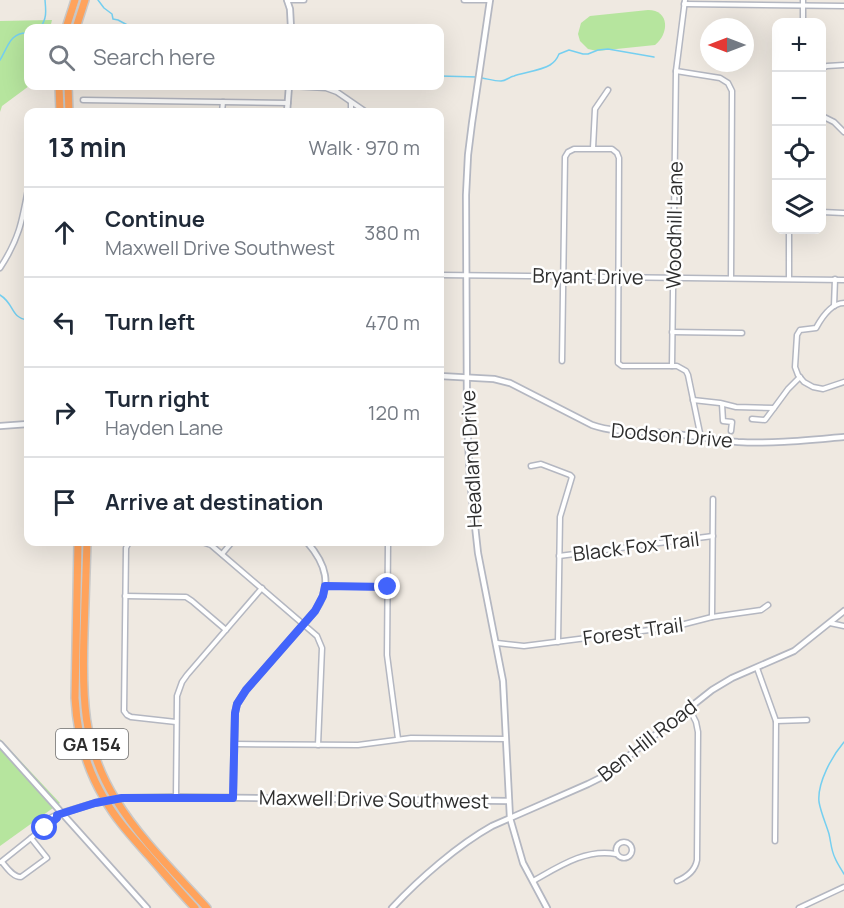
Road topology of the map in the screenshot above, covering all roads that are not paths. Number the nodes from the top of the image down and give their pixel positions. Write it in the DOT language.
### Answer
graph roads {
  1 [pos="75,0"];
  2 [pos="85,0"];
  3 [pos="287,0"];
  4 [pos="304,0"];
  5 [pos="464,0"];
  6 [pos="490,0"];
  7 [pos="803,0"];
  8 [pos="685,2"];
  9 [pos="742,2"];
  10 [pos="803,6"];
  11 [pos="844,6"];
  12 [pos="802,18"];
  13 [pos="67,24"];
  14 [pos="77,24"];
  15 [pos="291,24"];
  16 [pos="844,64"];
  17 [pos="826,66"];
  18 [pos="676,71"];
  19 [pos="59,90"];
  20 [pos="68,90"];
  21 [pos="290,90"];
  22 [pos="332,90"];
  23 [pos="608,90"];
  24 [pos="83,100"];
  25 [pos="222,102"];
  26 [pos="351,102"];
  27 [pos="288,103"];
  28 [pos="60,108"];
  29 [pos="69,108"];
  30 [pos="222,108"];
  31 [pos="287,108"];
  32 [pos="351,108"];
  33 [pos="360,108"];
  34 [pos="826,118"];
  35 [pos="844,132"];
  36 [pos="593,148"];
  37 [pos="24,210"];
  38 [pos="826,212"];
  39 [pos="844,213"];
  40 [pos="789,234"];
  41 [pos="0,268"];
  42 [pos="444,275"];
  43 [pos="466,275"];
  44 [pos="563,276"];
  45 [pos="618,277"];
  46 [pos="673,277"];
  47 [pos="731,278"];
  48 [pos="789,278"];
  49 [pos="835,279"];
  50 [pos="844,280"];
  51 [pos="844,303"];
  52 [pos="833,306"];
  53 [pos="672,332"];
  54 [pos="742,333"];
  55 [pos="562,361"];
  56 [pos="672,366"];
  57 [pos="444,376"];
  58 [pos="800,377"];
  59 [pos="466,378"];
  60 [pos="844,382"];
  61 [pos="693,400"];
  62 [pos="722,404"];
  63 [pos="774,408"];
  64 [pos="753,419"];
  65 [pos="24,424"];
  66 [pos="0,426"];
  67 [pos="731,431"];
  68 [pos="844,437"];
  69 [pos="701,438"];
  70 [pos="531,466"];
  71 [pos="713,499"];
  72 [pos="713,536"];
  73 [pos="78,546"];
  74 [pos="87,546"];
  75 [pos="127,546"];
  76 [pos="210,546"];
  77 [pos="229,546"];
  78 [pos="311,546"];
  79 [pos="388,546"];
  80 [pos="222,554"];
  81 [pos="559,556"];
  82 [pos="325,586"];
  83 [pos="388,587"];
  84 [pos="262,588"];
  85 [pos="125,596"];
  86 [pos="768,605"];
  87 [pos="844,611"];
  88 [pos="712,617"];
  89 [pos="304,623"];
  90 [pos="830,623"];
  91 [pos="844,626"];
  92 [pos="226,630"];
  93 [pos="558,642"];
  94 [pos="496,643"];
  95 [pos="757,668"];
  96 [pos="689,707"];
  97 [pos="807,720"];
  98 [pos="776,721"];
  99 [pos="176,722"];
  100 [pos="398,739"];
  101 [pos="506,739"];
  102 [pos="0,744"];
  103 [pos="234,744"];
  104 [pos="318,745"];
  105 [pos="176,797"];
  106 [pos="233,798"];
  107 [pos="509,801"];
  108 [pos="60,814"];
  109 [pos="510,818"];
  110 [pos="31,838"];
  111 [pos="775,841"];
  112 [pos="616,854"];
  113 [pos="1,862"];
  114 [pos="676,880"];
  115 [pos="532,881"];
  116 [pos="844,887"];
  117 [pos="147,908"];
  118 [pos="195,908"];
  119 [pos="207,908"];
  120 [pos="392,908"];
  121 [pos="547,908"];
  122 [pos="799,908"];
  1 -- 13 [label="highway"];
  2 -- 14 [label="highway"];
  3 -- 4 [label="street"];
  3 -- 15 [label="street"];
  5 -- 6 [label="street"];
  6 -- 43 [label="street, Headland Drive"];
  7 -- 10 [label="street"];
  8 -- 9 [label="street"];
  8 -- 18 [label="street, Woodhill Lane"];
  9 -- 10 [label="street"];
  10 -- 11 [label="street"];
  10 -- 12 [label="street"];
  16 -- 17 [label="street"];
  18 -- 46 [label="street, Woodhill Lane"];
  18 -- 47 [label="street"];
  19 -- 28 [label="highway"];
  20 -- 29 [label="highway"];
  21 -- 27 [label="street"];
  22 -- 26 [label="street"];
  23 -- 36 [label="street"];
  24 -- 25 [label="street"];
  25 -- 27 [label="street"];
  25 -- 30 [label="street"];
  26 -- 32 [label="street"];
  26 -- 33 [label="street"];
  27 -- 31 [label="street"];
  34 -- 35 [label="street"];
  36 -- 44 [label="street"];
  36 -- 45 [label="street"];
  37 -- 41 [label="street"];
  38 -- 39 [label="street"];
  40 -- 48 [label="street"];
  42 -- 43 [label="street, Bryant Drive"];
  43 -- 44 [label="street, Bryant Drive"];
  43 -- 59 [label="street, Headland Drive"];
  44 -- 45 [label="street, Bryant Drive"];
  44 -- 55 [label="street"];
  45 -- 46 [label="street, Bryant Drive"];
  45 -- 56 [label="street"];
  46 -- 47 [label="street, Bryant Drive"];
  46 -- 53 [label="street, Woodhill Lane"];
  47 -- 48 [label="street, Bryant Drive"];
  48 -- 49 [label="street, Bryant Drive"];
  49 -- 50 [label="street, Bryant Drive"];
  49 -- 52 [label="street"];
  51 -- 52 [label="street"];
  52 -- 58 [label="street"];
  53 -- 54 [label="street"];
  53 -- 56 [label="street, Woodhill Lane"];
  56 -- 61 [label="street"];
  57 -- 59 [label="street, Dodson Drive"];
  58 -- 60 [label="street"];
  58 -- 63 [label="street"];
  59 -- 69 [label="street, Dodson Drive"];
  59 -- 94 [label="street, Headland Drive"];
  61 -- 62 [label="street"];
  61 -- 69 [label="street"];
  62 -- 63 [label="street"];
  62 -- 67 [label="street"];
  63 -- 64 [label="street"];
  65 -- 66 [label="street"];
  68 -- 69 [label="street, Dodson Drive"];
  70 -- 81 [label="street"];
  71 -- 72 [label="street"];
  72 -- 81 [label="street, Black Fox Trail"];
  72 -- 88 [label="street"];
  73 -- 118 [label="highway, GA 154"];
  74 -- 119 [label="highway, GA 154"];
  75 -- 85 [label="street"];
  76 -- 80 [label="street"];
  77 -- 80 [label="street"];
  78 -- 82 [label="street"];
  79 -- 83 [label="street"];
  80 -- 84 [label="street"];
  81 -- 93 [label="street"];
  82 -- 83 [label="street"];
  82 -- 89 [label="street"];
  83 -- 100 [label="street"];
  84 -- 89 [label="street"];
  84 -- 92 [label="street"];
  85 -- 92 [label="street"];
  85 -- 99 [label="street"];
  86 -- 88 [label="street, Forest Trail"];
  87 -- 90 [label="street, Ben Hill Road"];
  88 -- 93 [label="street, Forest Trail"];
  89 -- 103 [label="street"];
  89 -- 104 [label="street"];
  90 -- 91 [label="street"];
  90 -- 95 [label="street, Ben Hill Road"];
  92 -- 99 [label="street"];
  93 -- 94 [label="street, Forest Trail"];
  94 -- 101 [label="street, Headland Drive"];
  95 -- 96 [label="street, Ben Hill Road"];
  95 -- 98 [label="street"];
  96 -- 109 [label="street, Ben Hill Road"];
  96 -- 114 [label="street"];
  97 -- 98 [label="street"];
  98 -- 111 [label="street"];
  99 -- 105 [label="street"];
  100 -- 101 [label="street"];
  100 -- 104 [label="street"];
  101 -- 107 [label="street, Headland Drive"];
  102 -- 108 [label="street"];
  103 -- 104 [label="street"];
  103 -- 106 [label="street"];
  105 -- 106 [label="street, Maxwell Drive Southwest"];
  105 -- 108 [label="street, Maxwell Drive Southwest, bridge"];
  106 -- 107 [label="street, Maxwell Drive Southwest"];
  107 -- 109 [label="street, Headland Drive"];
  108 -- 110 [label="street"];
  108 -- 117 [label="street"];
  109 -- 115 [label="street, Headland Drive"];
  109 -- 120 [label="street, Ben Hill Road"];
  110 -- 113 [label="street"];
  110 -- 113 [label="street"];
  112 -- 112 [label="street"];
  112 -- 115 [label="street"];
  115 -- 121 [label="street, Headland Drive"];
  116 -- 122 [label="street"];
}
